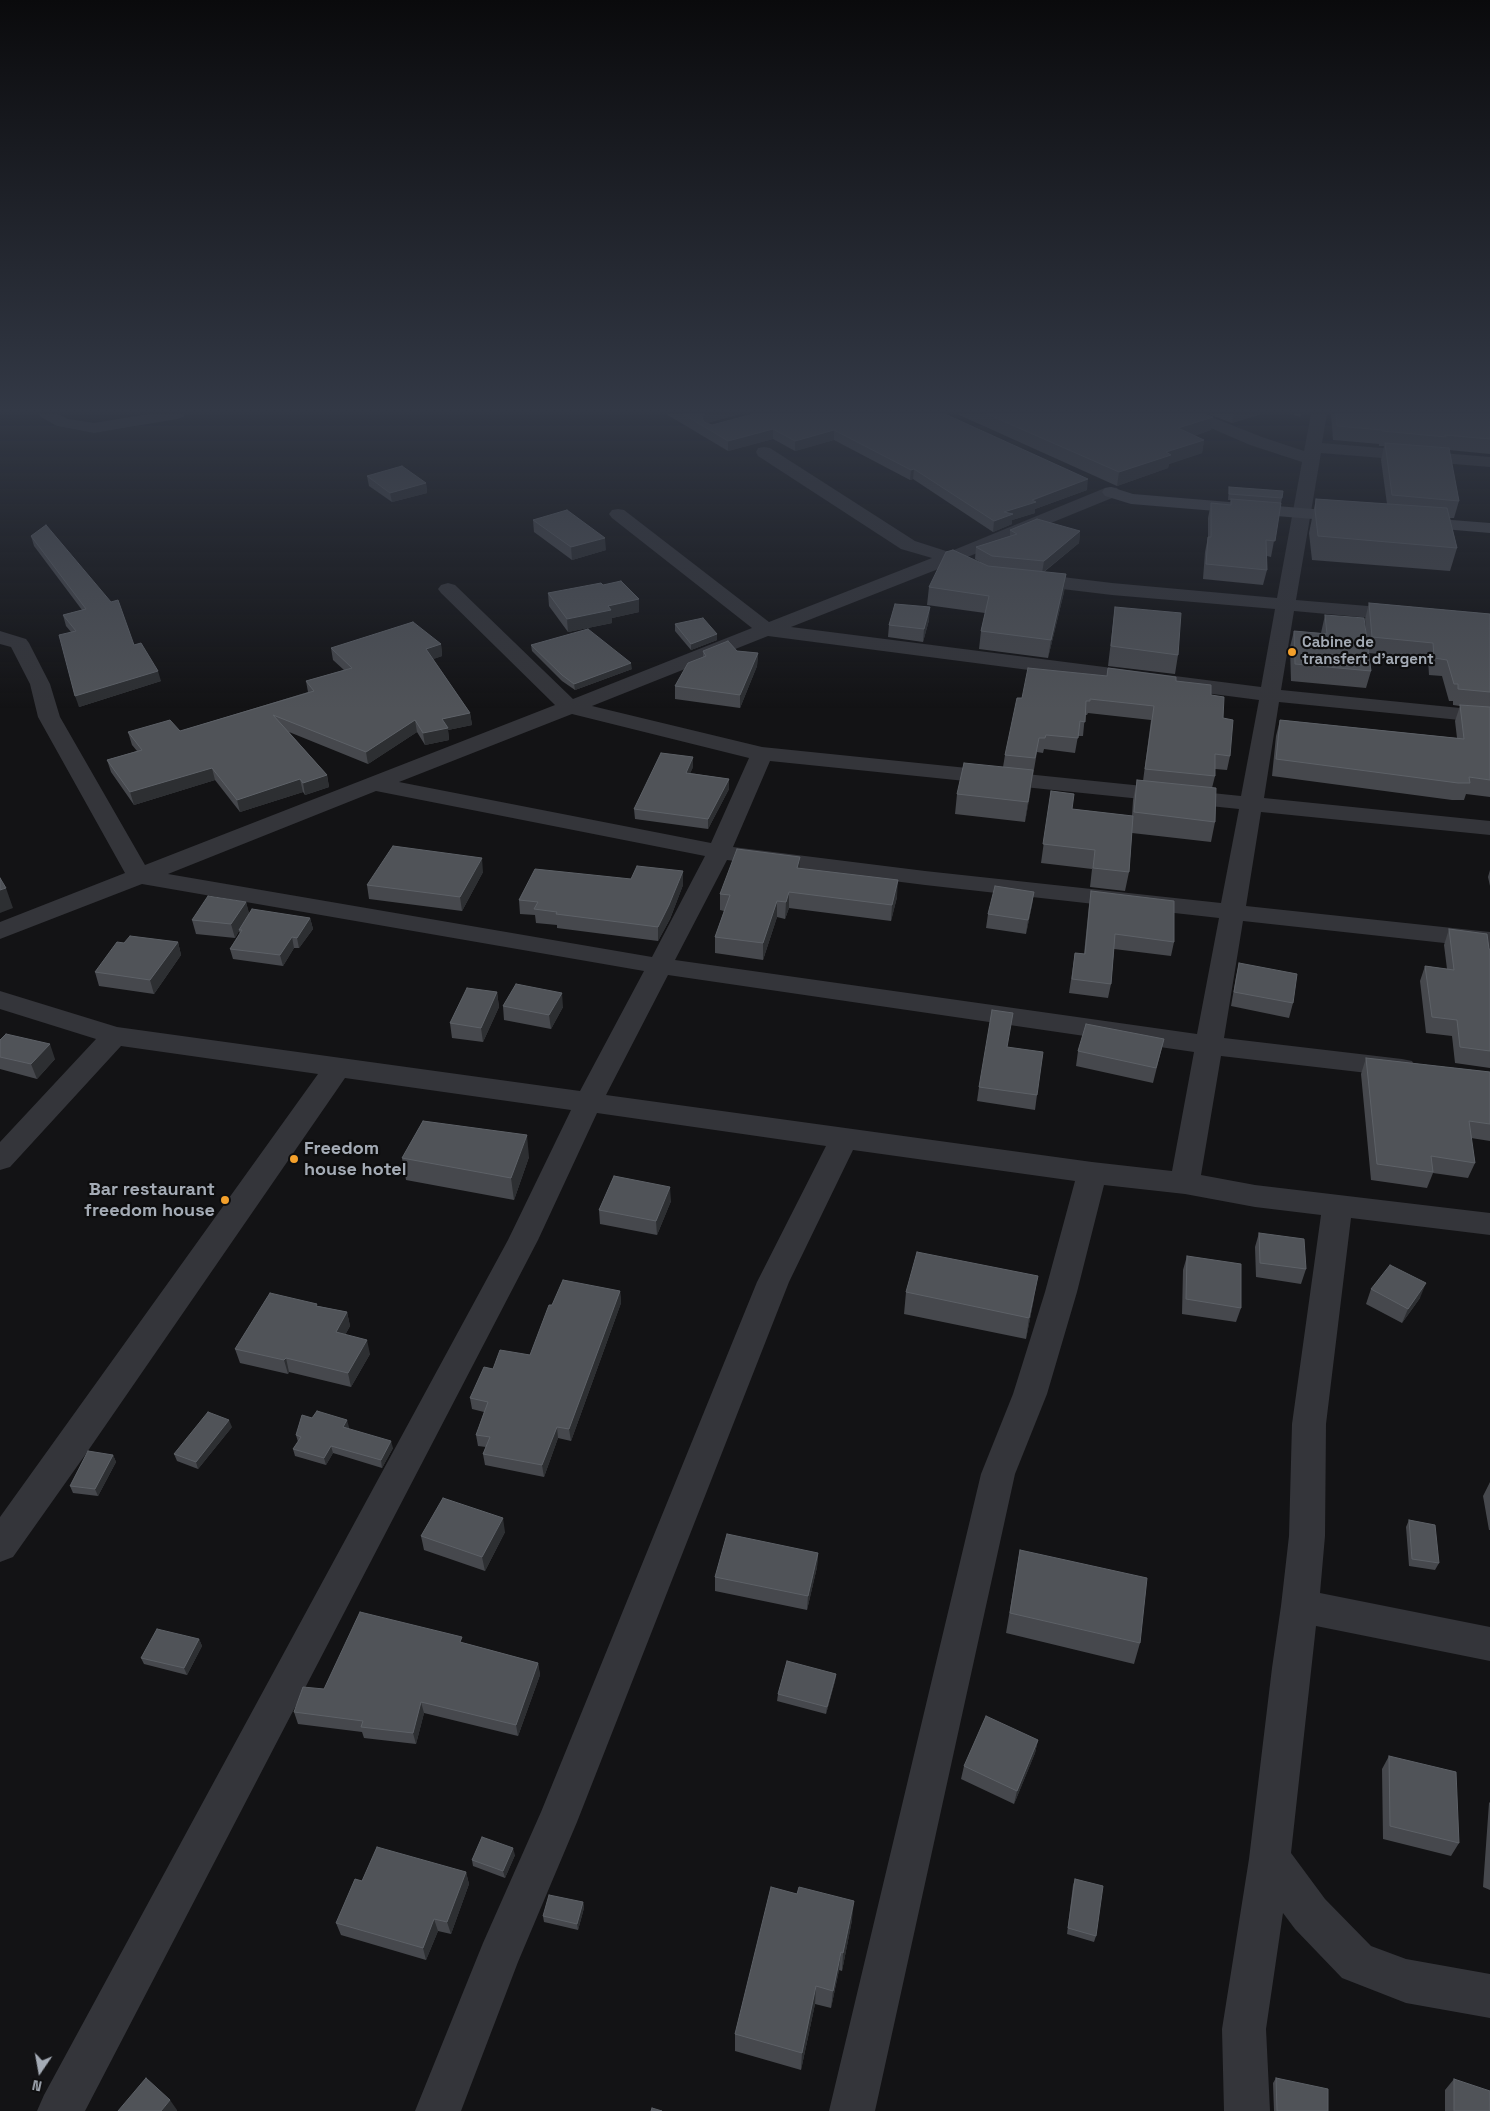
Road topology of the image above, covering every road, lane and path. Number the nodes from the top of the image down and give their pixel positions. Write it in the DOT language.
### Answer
graph roads {
  1 [pos="858,513"];
  2 [pos="1049,513"];
  3 [pos="1296,513"];
  4 [pos="1302,513"];
  5 [pos="618,514"];
  6 [pos="1361,518"];
  7 [pos="1401,521"];
  8 [pos="1490,528"];
  9 [pos="952,557"];
  10 [pos="978,570"];
  11 [pos="1016,578"];
  12 [pos="448,589"];
  13 [pos="1286,604"];
  14 [pos="1422,617"];
  15 [pos="767,630"];
  16 [pos="0,637"];
  17 [pos="1270,696"];
  18 [pos="569,707"];
  19 [pos="1490,717"];
  20 [pos="762,754"];
  21 [pos="374,784"];
  22 [pos="1251,802"];
  23 [pos="1490,828"];
  24 [pos="719,852"];
  25 [pos="139,876"];
  26 [pos="1232,911"];
  27 [pos="0,931"];
  28 [pos="1490,940"];
  29 [pos="659,966"];
  30 [pos="0,1000"];
  31 [pos="115,1036"];
  32 [pos="1209,1045"];
  33 [pos="337,1068"];
  34 [pos="1422,1070"];
  35 [pos="588,1103"];
  36 [pos="844,1138"];
  37 [pos="0,1160"];
  38 [pos="1092,1173"];
  39 [pos="1185,1183"];
  40 [pos="1337,1207"];
  41 [pos="1490,1224"];
  42 [pos="0,1546"];
  43 [pos="1300,1606"];
  44 [pos="1490,1644"];
  45 [pos="1270,1859"];
  46 [pos="1490,1996"];
  47 [pos="60,2111"];
  48 [pos="438,2111"];
  49 [pos="852,2111"];
  50 [pos="1246,2111"];
  1 -- 9 [label="street"];
  2 -- 9 [label="street"];
  3 -- 4 [label="street"];
  4 -- 6 [label="street"];
  4 -- 13 [label="street"];
  5 -- 15 [label="street"];
  7 -- 8 [label="street"];
  9 -- 10 [label="street"];
  9 -- 15 [label="street"];
  11 -- 13 [label="street"];
  12 -- 18 [label="street"];
  13 -- 14 [label="street"];
  13 -- 17 [label="street"];
  15 -- 17 [label="street"];
  15 -- 18 [label="street"];
  16 -- 25 [label="street"];
  17 -- 19 [label="street"];
  17 -- 22 [label="street"];
  18 -- 20 [label="street"];
  18 -- 21 [label="street"];
  20 -- 22 [label="street"];
  20 -- 24 [label="street"];
  21 -- 24 [label="street"];
  21 -- 25 [label="street"];
  22 -- 23 [label="street"];
  22 -- 26 [label="street"];
  24 -- 26 [label="street"];
  24 -- 29 [label="street"];
  25 -- 27 [label="street"];
  25 -- 29 [label="street"];
  26 -- 28 [label="street"];
  26 -- 32 [label="street"];
  29 -- 32 [label="street"];
  29 -- 35 [label="street"];
  30 -- 31 [label="street"];
  31 -- 33 [label="street"];
  31 -- 37 [label="street"];
  32 -- 34 [label="street"];
  32 -- 39 [label="street"];
  33 -- 35 [label="street"];
  33 -- 42 [label="street"];
  35 -- 36 [label="street"];
  35 -- 47 [label="street"];
  36 -- 38 [label="street"];
  36 -- 48 [label="street"];
  38 -- 39 [label="street"];
  38 -- 49 [label="street"];
  39 -- 40 [label="street"];
  40 -- 41 [label="street"];
  40 -- 43 [label="street"];
  43 -- 44 [label="street"];
  43 -- 45 [label="street"];
  45 -- 46 [label="street"];
  45 -- 50 [label="street"];
}
